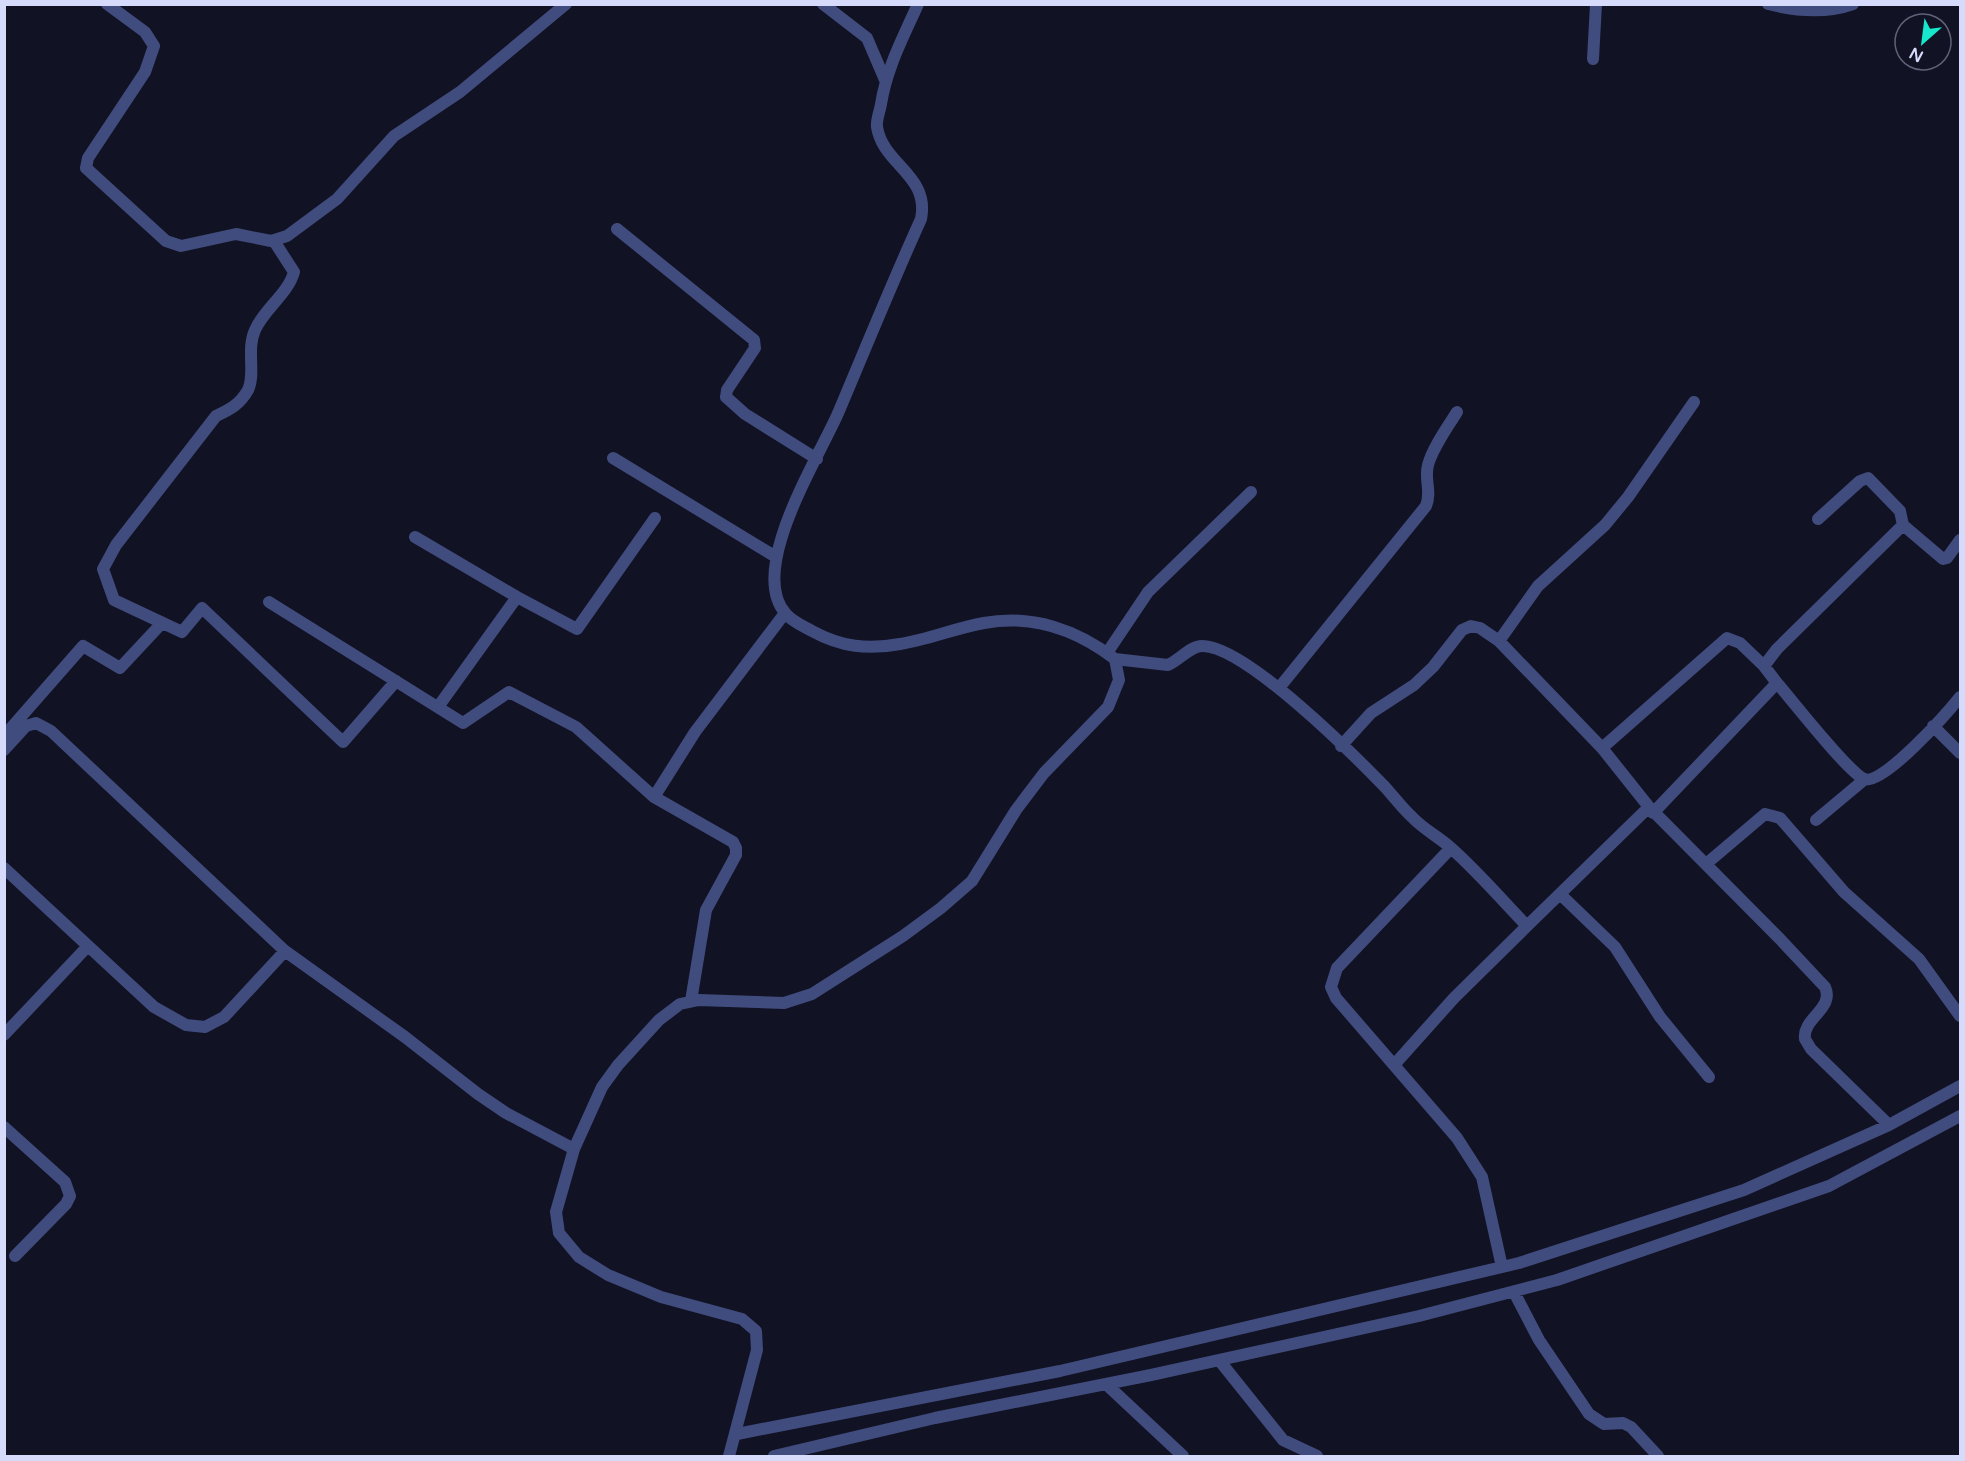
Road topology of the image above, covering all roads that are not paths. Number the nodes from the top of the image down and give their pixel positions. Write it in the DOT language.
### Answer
graph roads {
  1 [pos="107,4"];
  2 [pos="566,4"];
  3 [pos="823,4"];
  4 [pos="918,4"];
  5 [pos="1596,4"];
  6 [pos="1768,4"];
  7 [pos="1852,4"];
  8 [pos="1593,59"];
  9 [pos="885,80"];
  10 [pos="617,229"];
  11 [pos="274,241"];
  12 [pos="1694,402"];
  13 [pos="1457,412"];
  14 [pos="613,458"];
  15 [pos="817,459"];
  16 [pos="1251,492"];
  17 [pos="655,518"];
  18 [pos="1818,519"];
  19 [pos="1903,525"];
  20 [pos="415,537"];
  21 [pos="1960,540"];
  22 [pos="776,557"];
  23 [pos="517,597"];
  24 [pos="269,602"];
  25 [pos="785,613"];
  26 [pos="162,622"];
  27 [pos="1499,641"];
  28 [pos="1111,656"];
  29 [pos="1764,666"];
  30 [pos="396,681"];
  31 [pos="1777,682"];
  32 [pos="1279,688"];
  33 [pos="1960,697"];
  34 [pos="438,707"];
  35 [pos="1933,726"];
  36 [pos="6,741"];
  37 [pos="1341,746"];
  38 [pos="1602,748"];
  39 [pos="1960,753"];
  40 [pos="1864,779"];
  41 [pos="654,797"];
  42 [pos="1651,810"];
  43 [pos="1816,820"];
  44 [pos="1451,848"];
  45 [pos="1706,864"];
  46 [pos="4,868"];
  47 [pos="1560,894"];
  48 [pos="1527,926"];
  49 [pos="88,946"];
  50 [pos="285,951"];
  51 [pos="691,1001"];
  52 [pos="1960,1016"];
  53 [pos="4,1035"];
  54 [pos="1394,1065"];
  55 [pos="1708,1077"];
  56 [pos="1960,1086"];
  57 [pos="1960,1116"];
  58 [pos="1889,1125"];
  59 [pos="4,1127"];
  60 [pos="574,1149"];
  61 [pos="15,1257"];
  62 [pos="1502,1268"];
  63 [pos="1514,1292"];
  64 [pos="1219,1360"];
  65 [pos="1106,1384"];
  66 [pos="737,1434"];
  67 [pos="729,1456"];
  68 [pos="774,1456"];
  69 [pos="1183,1456"];
  70 [pos="1317,1456"];
  71 [pos="1658,1456"];
  1 -- 11 [label="street"];
  2 -- 11 [label="street"];
  3 -- 9 [label="street"];
  4 -- 9 [label="street"];
  5 -- 8 [label="street"];
  6 -- 7 [label="street"];
  9 -- 15 [label="street"];
  10 -- 15 [label="street"];
  11 -- 26 [label="street"];
  12 -- 27 [label="street"];
  13 -- 32 [label="street"];
  14 -- 22 [label="street"];
  15 -- 22 [label="street"];
  16 -- 28 [label="street"];
  17 -- 23 [label="street"];
  18 -- 19 [label="street"];
  19 -- 21 [label="street"];
  19 -- 29 [label="street"];
  20 -- 23 [label="street"];
  22 -- 25 [label="street"];
  23 -- 34 [label="street"];
  24 -- 30 [label="street"];
  25 -- 28 [label="street"];
  25 -- 41 [label="street"];
  26 -- 30 [label="street"];
  26 -- 36 [label="street"];
  27 -- 37 [label="street"];
  27 -- 38 [label="street"];
  28 -- 32 [label="street"];
  28 -- 51 [label="street"];
  29 -- 31 [label="street"];
  29 -- 38 [label="street"];
  30 -- 34 [label="street"];
  31 -- 40 [label="street"];
  31 -- 42 [label="street"];
  32 -- 37 [label="street"];
  33 -- 35 [label="street"];
  34 -- 41 [label="street"];
  35 -- 39 [label="street"];
  35 -- 40 [label="street"];
  36 -- 50 [label="street"];
  37 -- 44 [label="street"];
  38 -- 42 [label="street"];
  40 -- 43 [label="street"];
  41 -- 51 [label="street"];
  42 -- 45 [label="street"];
  42 -- 47 [label="street"];
  44 -- 48 [label="street"];
  44 -- 54 [label="street"];
  45 -- 52 [label="street"];
  45 -- 58 [label="street"];
  46 -- 49 [label="street"];
  47 -- 48 [label="street"];
  47 -- 55 [label="street"];
  48 -- 54 [label="street"];
  49 -- 50 [label="street"];
  49 -- 53 [label="street"];
  50 -- 60 [label="street"];
  51 -- 60 [label="street"];
  54 -- 62 [label="street"];
  56 -- 58 [label="street"];
  57 -- 63 [label="street"];
  58 -- 62 [label="street"];
  59 -- 61 [label="street"];
  60 -- 66 [label="street"];
  62 -- 66 [label="street"];
  63 -- 64 [label="street"];
  63 -- 71 [label="street"];
  64 -- 65 [label="street"];
  64 -- 70 [label="street"];
  65 -- 68 [label="street"];
  65 -- 69 [label="street"];
  66 -- 67 [label="street"];
}
